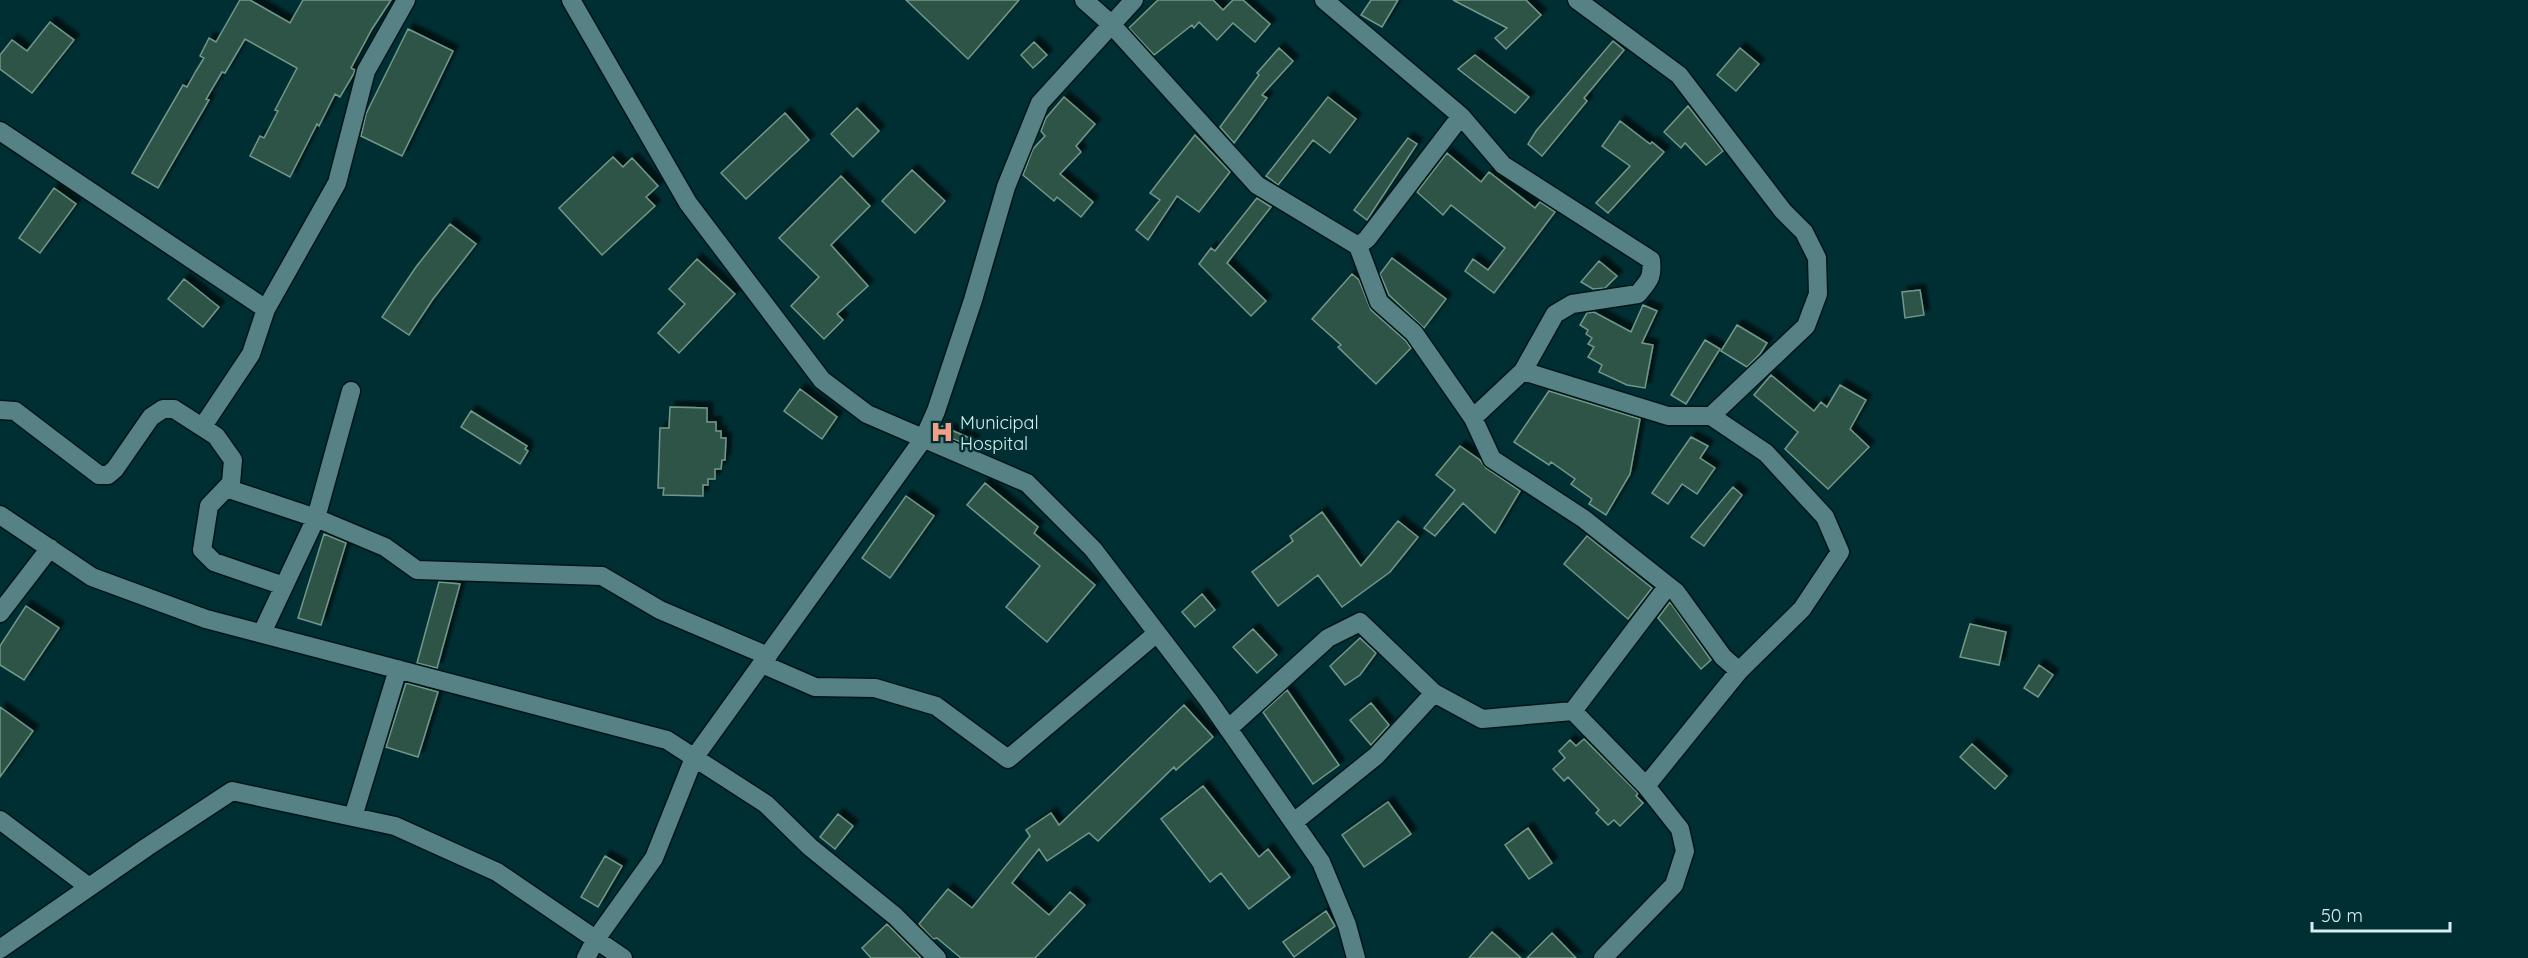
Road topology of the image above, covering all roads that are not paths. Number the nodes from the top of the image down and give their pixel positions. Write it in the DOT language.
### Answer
graph roads {
  1 [pos="406,0"];
  2 [pos="571,0"];
  3 [pos="1084,0"];
  4 [pos="1134,0"];
  5 [pos="1324,0"];
  6 [pos="1577,0"];
  7 [pos="1110,24"];
  8 [pos="1461,116"];
  9 [pos="0,131"];
  10 [pos="1358,246"];
  11 [pos="266,309"];
  12 [pos="1523,371"];
  13 [pos="351,391"];
  14 [pos="0,410"];
  15 [pos="1711,416"];
  16 [pos="1473,418"];
  17 [pos="203,426"];
  18 [pos="924,438"];
  19 [pos="226,488"];
  20 [pos="0,515"];
  21 [pos="316,518"];
  22 [pos="50,548"];
  23 [pos="284,586"];
  24 [pos="1666,587"];
  25 [pos="0,613"];
  26 [pos="262,633"];
  27 [pos="1157,633"];
  28 [pos="765,660"];
  29 [pos="398,669"];
  30 [pos="1739,671"];
  31 [pos="1434,693"];
  32 [pos="1573,711"];
  33 [pos="1228,729"];
  34 [pos="694,758"];
  35 [pos="1646,786"];
  36 [pos="353,817"];
  37 [pos="0,819"];
  38 [pos="1294,822"];
  39 [pos="88,887"];
  40 [pos="596,939"];
  41 [pos="0,949"];
  42 [pos="586,958"];
  43 [pos="623,958"];
  44 [pos="937,958"];
  45 [pos="1356,958"];
  46 [pos="1603,958"];
  1 -- 11 [label="street"];
  2 -- 18 [label="street"];
  3 -- 7 [label="street"];
  4 -- 7 [label="street"];
  5 -- 8 [label="street"];
  6 -- 15 [label="street"];
  7 -- 10 [label="street"];
  7 -- 18 [label="street"];
  8 -- 10 [label="street"];
  8 -- 12 [label="street"];
  9 -- 11 [label="street"];
  10 -- 16 [label="street"];
  11 -- 17 [label="street"];
  12 -- 15 [label="street"];
  12 -- 16 [label="street"];
  13 -- 21 [label="street"];
  14 -- 17 [label="street"];
  15 -- 30 [label="street"];
  16 -- 24 [label="street"];
  17 -- 19 [label="street"];
  18 -- 27 [label="street"];
  18 -- 28 [label="street"];
  19 -- 21 [label="street"];
  19 -- 23 [label="street"];
  20 -- 22 [label="street"];
  21 -- 23 [label="street"];
  21 -- 28 [label="street"];
  22 -- 25 [label="street"];
  22 -- 26 [label="street"];
  23 -- 26 [label="street"];
  24 -- 30 [label="street"];
  24 -- 32 [label="street"];
  26 -- 29 [label="street"];
  27 -- 28 [label="street"];
  27 -- 33 [label="street"];
  28 -- 34 [label="street"];
  29 -- 34 [label="street"];
  29 -- 36 [label="street"];
  30 -- 35 [label="street"];
  31 -- 32 [label="street"];
  31 -- 33 [label="street"];
  31 -- 38 [label="street"];
  32 -- 35 [label="street"];
  33 -- 38 [label="street"];
  34 -- 40 [label="street"];
  34 -- 44 [label="street"];
  35 -- 46 [label="street"];
  36 -- 39 [label="street"];
  36 -- 40 [label="street"];
  37 -- 39 [label="street"];
  38 -- 45 [label="street"];
  39 -- 41 [label="street"];
  40 -- 42 [label="street"];
  40 -- 43 [label="street"];
}
